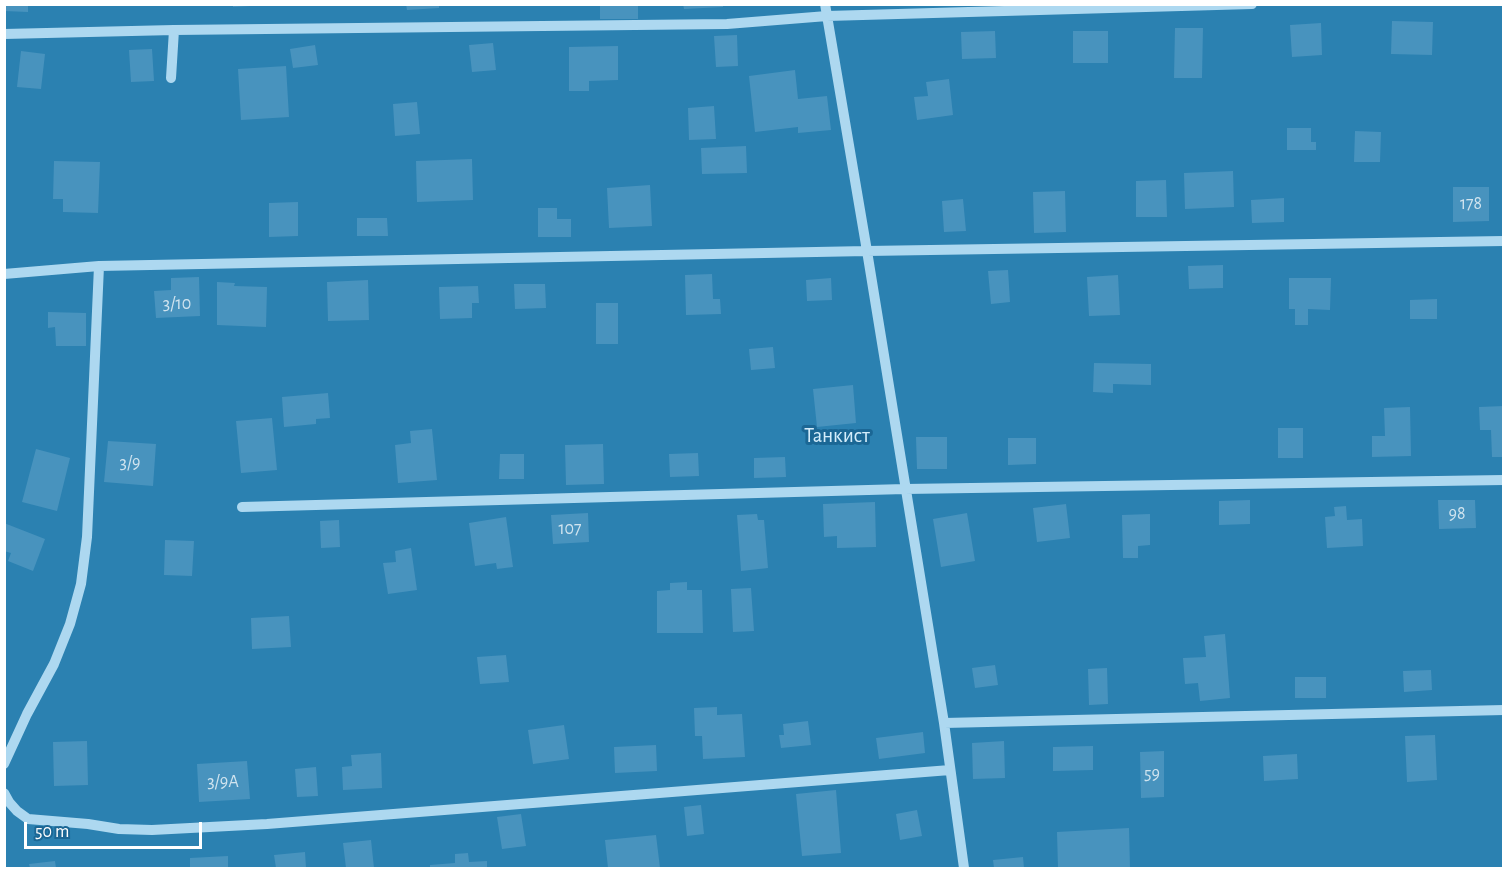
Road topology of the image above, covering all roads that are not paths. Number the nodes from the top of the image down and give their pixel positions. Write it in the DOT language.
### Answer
graph roads {
  1 [pos="1252,4"];
  2 [pos="826,10"];
  3 [pos="174,30"];
  4 [pos="4,34"];
  5 [pos="171,78"];
  6 [pos="1503,241"];
  7 [pos="867,251"];
  8 [pos="99,266"];
  9 [pos="4,274"];
  10 [pos="1503,480"];
  11 [pos="905,489"];
  12 [pos="242,507"];
  13 [pos="1503,710"];
  14 [pos="944,723"];
  15 [pos="4,764"];
  16 [pos="950,770"];
  17 [pos="4,793"];
  18 [pos="964,868"];
  1 -- 2 [label="lane"];
  2 -- 3 [label="lane"];
  2 -- 7 [label="lane"];
  3 -- 4 [label="lane"];
  3 -- 5 [label="lane"];
  6 -- 7 [label="lane"];
  7 -- 8 [label="lane"];
  7 -- 11 [label="lane"];
  8 -- 9 [label="lane"];
  8 -- 15 [label="lane"];
  10 -- 11 [label="lane"];
  11 -- 12 [label="lane"];
  11 -- 14 [label="lane"];
  13 -- 14 [label="lane"];
  14 -- 16 [label="lane"];
  16 -- 17 [label="lane"];
  16 -- 18 [label="lane"];
}
